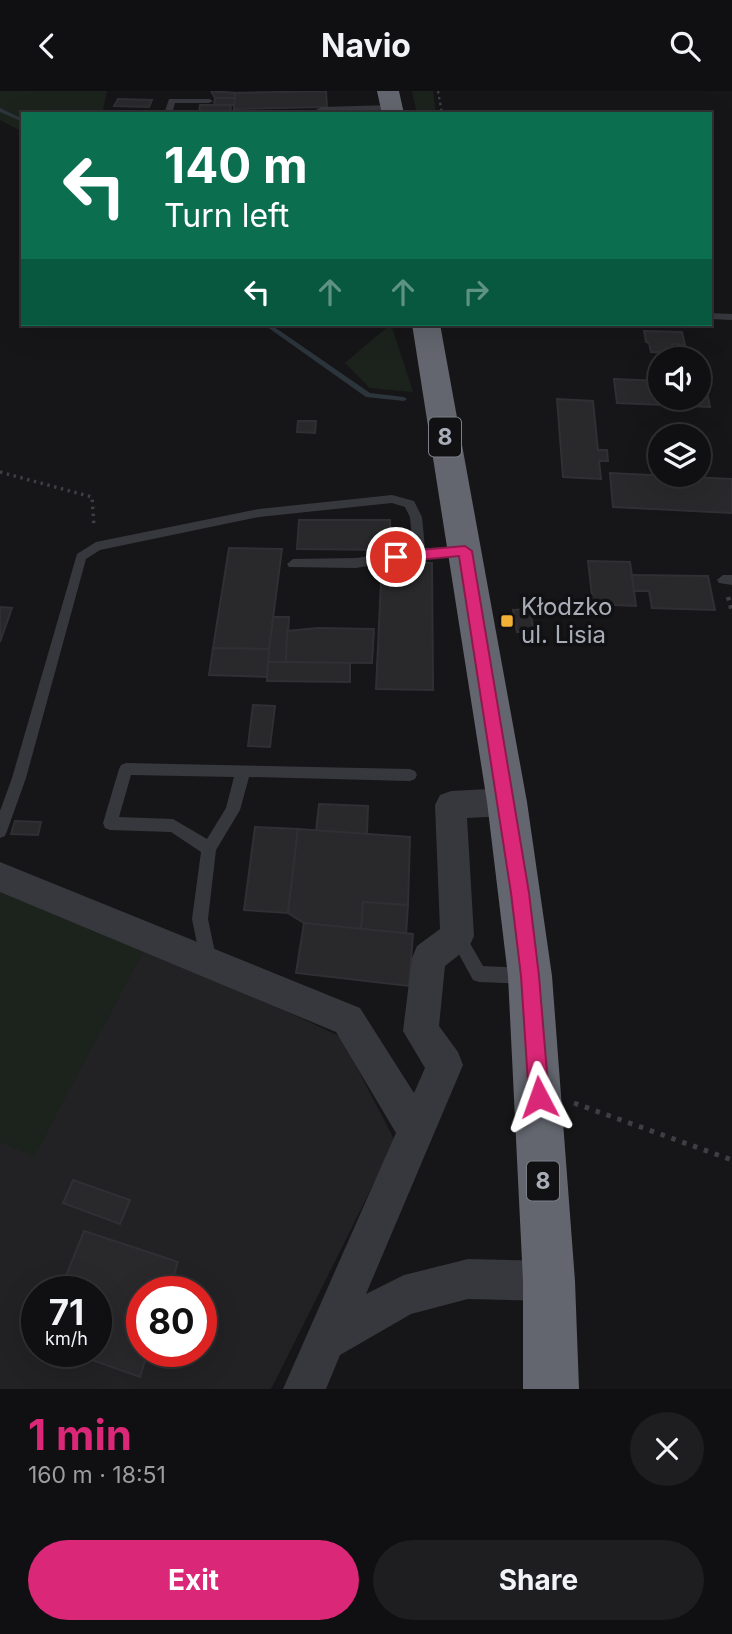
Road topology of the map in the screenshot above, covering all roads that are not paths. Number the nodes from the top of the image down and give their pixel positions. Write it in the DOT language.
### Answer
graph roads {
  1 [pos="209,101"];
  2 [pos="391,104"];
  3 [pos="169,112"];
  4 [pos="316,112"];
  5 [pos="712,316"];
  6 [pos="732,317"];
  7 [pos="426,326"];
  8 [pos="465,551"];
  9 [pos="419,553"];
  10 [pos="293,564"];
  11 [pos="243,771"];
  12 [pos="410,775"];
  13 [pos="507,802"];
  14 [pos="0,831"];
  15 [pos="209,849"];
  16 [pos="0,877"];
  17 [pos="457,936"];
  18 [pos="209,963"];
  19 [pos="530,976"];
  20 [pos="416,1131"];
  21 [pos="549,1282"];
  22 [pos="326,1340"];
  23 [pos="304,1389"];
  24 [pos="551,1389"];
  1 -- 3 [label="lane"];
  2 -- 4 [label="lane"];
  5 -- 6 [label="lane"];
  7 -- 8 [label="highway, 8"];
  8 -- 9 [label="lane"];
  8 -- 13 [label="highway, 8"];
  9 -- 10 [label="lane"];
  9 -- 14 [label="lane"];
  11 -- 12 [label="lane"];
  11 -- 15 [label="lane"];
  11 -- 15 [label="lane"];
  13 -- 17 [label="street"];
  13 -- 19 [label="highway, 8"];
  15 -- 18 [label="lane"];
  16 -- 18 [label="street"];
  17 -- 19 [label="lane"];
  17 -- 20 [label="street"];
  18 -- 20 [label="street"];
  19 -- 21 [label="highway, 8"];
  20 -- 22 [label="street"];
  21 -- 22 [label="street"];
  21 -- 24 [label="highway, 8"];
  22 -- 23 [label="street"];
}
